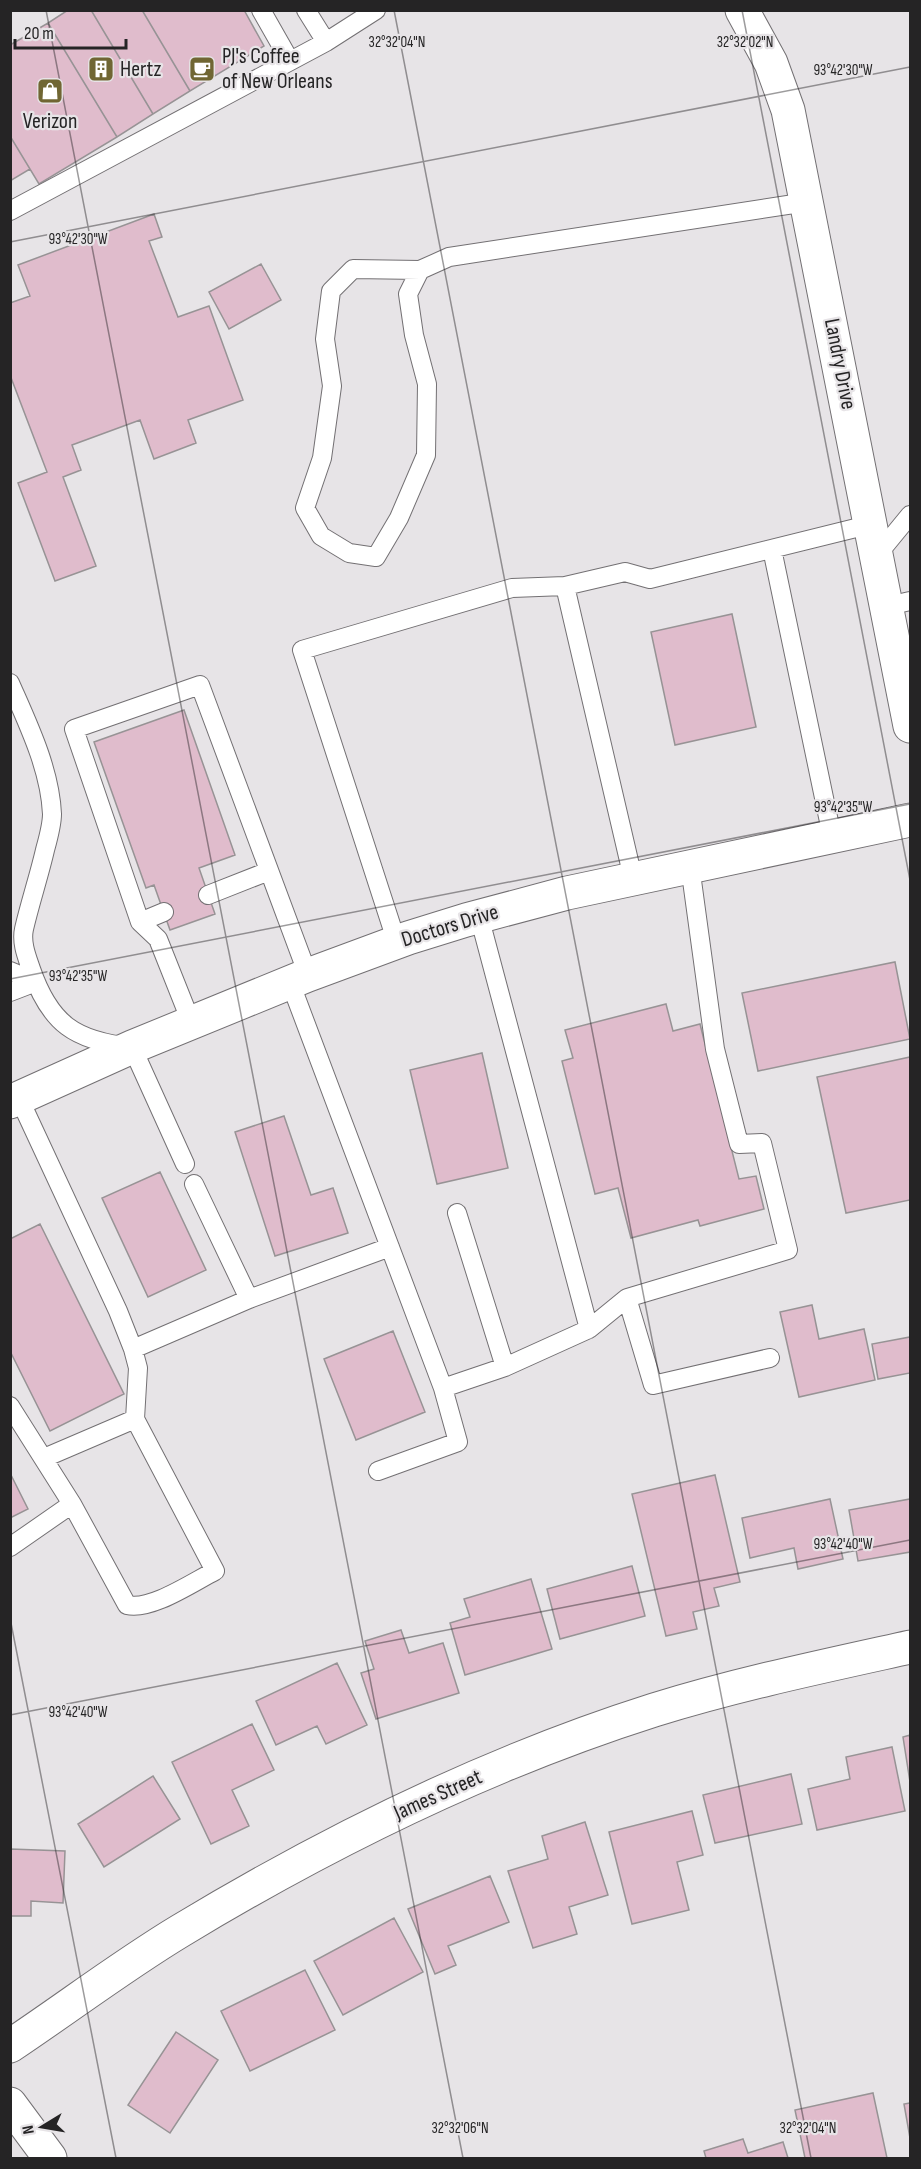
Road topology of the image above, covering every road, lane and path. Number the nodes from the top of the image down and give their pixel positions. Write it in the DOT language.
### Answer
graph roads {
  1 [pos="261,10"];
  2 [pos="306,10"];
  3 [pos="376,10"];
  4 [pos="742,10"];
  5 [pos="326,42"];
  6 [pos="291,61"];
  7 [pos="807,202"];
  8 [pos="10,211"];
  9 [pos="420,270"];
  10 [pos="910,516"];
  11 [pos="875,539"];
  12 [pos="772,549"];
  13 [pos="565,586"];
  14 [pos="899,604"];
  15 [pos="10,683"];
  16 [pos="910,718"];
  17 [pos="910,820"];
  18 [pos="832,836"];
  19 [pos="690,866"];
  20 [pos="269,871"];
  21 [pos="633,878"];
  22 [pos="208,895"];
  23 [pos="164,912"];
  24 [pos="479,916"];
  25 [pos="141,922"];
  26 [pos="397,943"];
  27 [pos="10,971"];
  28 [pos="299,979"];
  29 [pos="36,982"];
  30 [pos="10,992"];
  31 [pos="191,1022"];
  32 [pos="132,1047"];
  33 [pos="15,1100"];
  34 [pos="185,1164"];
  35 [pos="194,1184"];
  36 [pos="457,1213"];
  37 [pos="390,1247"];
  38 [pos="627,1298"];
  39 [pos="249,1299"];
  40 [pos="589,1329"];
  41 [pos="133,1349"];
  42 [pos="770,1358"];
  43 [pos="505,1366"];
  44 [pos="443,1388"];
  45 [pos="10,1406"];
  46 [pos="135,1419"];
  47 [pos="44,1458"];
  48 [pos="378,1471"];
  49 [pos="72,1504"];
  50 [pos="10,1548"];
  51 [pos="910,1647"];
  52 [pos="10,2046"];
  53 [pos="10,2104"];
  54 [pos="50,2158"];
  1 -- 6 [label="lane"];
  2 -- 5 [label="lane"];
  3 -- 5 [label="lane"];
  4 -- 7 [label="street, Landry Drive"];
  5 -- 6 [label="lane"];
  6 -- 8 [label="lane"];
  7 -- 9 [label="lane"];
  7 -- 11 [label="street, Landry Drive"];
  9 -- 9 [label="lane"];
  10 -- 11 [label="lane"];
  11 -- 12 [label="lane"];
  11 -- 14 [label="street, Landry Drive"];
  12 -- 13 [label="lane"];
  12 -- 18 [label="lane"];
  13 -- 21 [label="lane"];
  13 -- 26 [label="lane"];
  14 -- 16 [label="street, Landry Drive"];
  15 -- 29 [label="lane"];
  17 -- 18 [label="street, Doctors Drive"];
  18 -- 19 [label="street, Doctors Drive"];
  19 -- 21 [label="street, Doctors Drive"];
  19 -- 38 [label="lane"];
  20 -- 22 [label="lane"];
  20 -- 25 [label="lane"];
  20 -- 28 [label="lane"];
  21 -- 24 [label="street, Doctors Drive"];
  23 -- 25 [label="lane"];
  24 -- 26 [label="street, Doctors Drive"];
  24 -- 40 [label="lane"];
  25 -- 31 [label="lane"];
  26 -- 28 [label="street, Doctors Drive"];
  27 -- 29 [label="lane"];
  28 -- 31 [label="street, Doctors Drive"];
  28 -- 37 [label="lane"];
  29 -- 30 [label="lane"];
  29 -- 32 [label="lane"];
  31 -- 32 [label="street, Doctors Drive"];
  32 -- 33 [label="street, Doctors Drive"];
  32 -- 34 [label="lane"];
  33 -- 41 [label="lane"];
  35 -- 39 [label="lane"];
  36 -- 43 [label="lane"];
  37 -- 39 [label="lane"];
  37 -- 44 [label="lane"];
  38 -- 40 [label="lane"];
  38 -- 42 [label="lane"];
  39 -- 41 [label="lane"];
  40 -- 43 [label="lane"];
  41 -- 46 [label="lane"];
  43 -- 44 [label="lane"];
  44 -- 48 [label="lane"];
  45 -- 47 [label="lane"];
  46 -- 47 [label="lane"];
  46 -- 49 [label="lane"];
  47 -- 49 [label="lane"];
  49 -- 50 [label="lane"];
  51 -- 52 [label="street, James Street"];
  53 -- 54 [label="street"];
}
